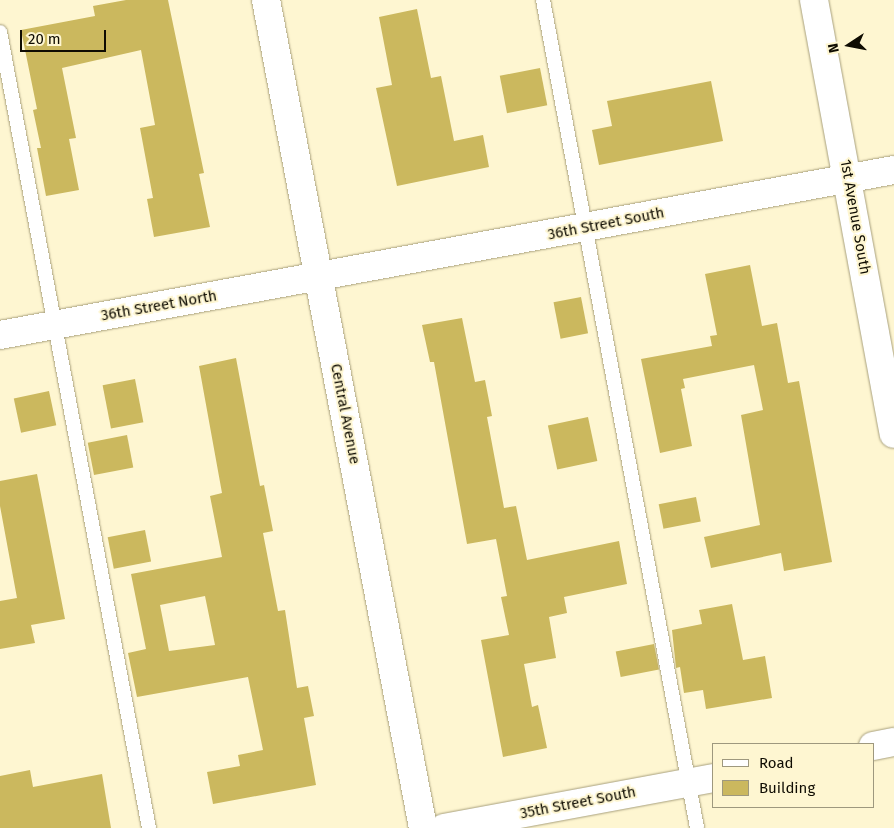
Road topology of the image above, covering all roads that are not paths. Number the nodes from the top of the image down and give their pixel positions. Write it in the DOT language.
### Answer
graph roads {
  1 [pos="266,0"];
  2 [pos="543,0"];
  3 [pos="814,0"];
  4 [pos="0,32"];
  5 [pos="894,170"];
  6 [pos="848,178"];
  7 [pos="583,228"];
  8 [pos="319,277"];
  9 [pos="55,325"];
  10 [pos="0,335"];
  11 [pos="894,434"];
  12 [pos="894,742"];
  13 [pos="874,746"];
  14 [pos="701,780"];
  15 [pos="149,828"];
  16 [pos="423,828"];
  17 [pos="444,828"];
  18 [pos="697,828"];
  1 -- 8 [label="street, Central Avenue"];
  2 -- 7 [label="lane"];
  3 -- 6 [label="street, 1st Avenue South"];
  4 -- 9 [label="lane"];
  5 -- 6 [label="street, 36th Street South"];
  6 -- 7 [label="street, 36th Street South"];
  6 -- 11 [label="street, 1st Avenue South"];
  7 -- 8 [label="street, 36th Street South"];
  7 -- 14 [label="lane"];
  8 -- 9 [label="street, 36th Street North"];
  8 -- 16 [label="street, Central Avenue"];
  9 -- 10 [label="street, 36th Street North"];
  9 -- 15 [label="lane"];
  12 -- 13 [label="street"];
  14 -- 17 [label="street, 35th Street South"];
  14 -- 18 [label="lane"];
}
